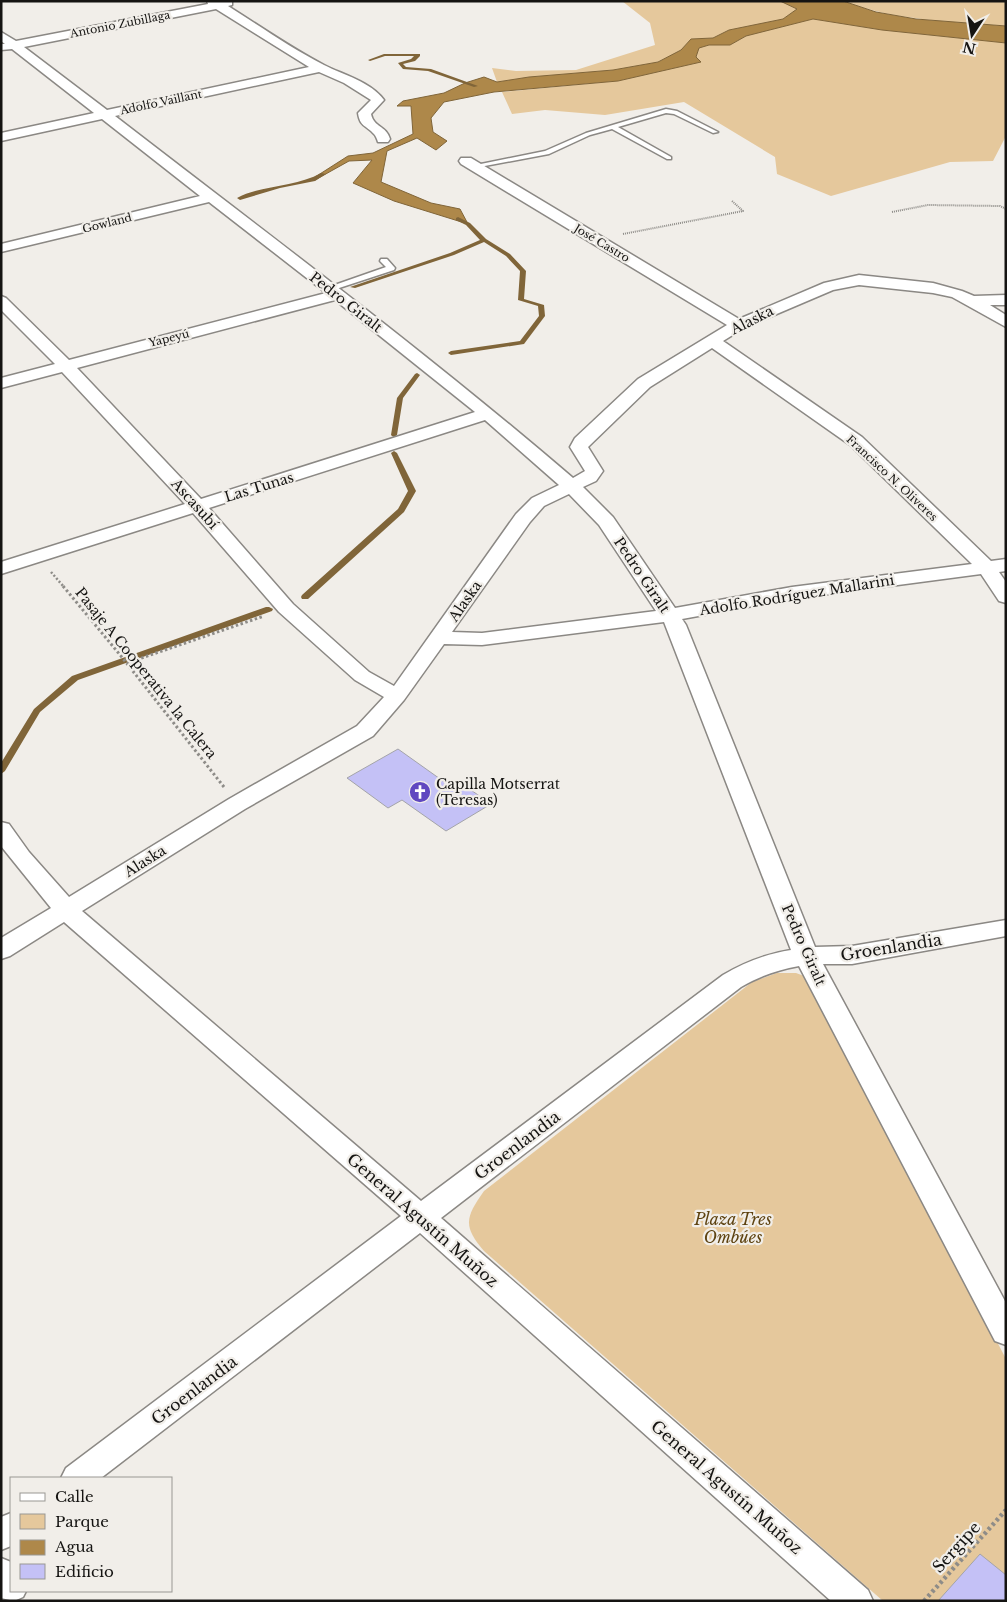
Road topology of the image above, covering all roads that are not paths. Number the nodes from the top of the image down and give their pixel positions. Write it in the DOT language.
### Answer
graph roads {
  1 [pos="239,1"];
  2 [pos="215,3"];
  3 [pos="6,42"];
  4 [pos="320,68"];
  5 [pos="105,114"];
  6 [pos="613,127"];
  7 [pos="715,132"];
  8 [pos="1,136"];
  9 [pos="383,140"];
  10 [pos="669,158"];
  11 [pos="470,164"];
  12 [pos="212,197"];
  13 [pos="1,248"];
  14 [pos="384,261"];
  15 [pos="334,291"];
  16 [pos="1006,300"];
  17 [pos="1,301"];
  18 [pos="972,301"];
  19 [pos="1006,322"];
  20 [pos="738,325"];
  21 [pos="714,342"];
  22 [pos="65,365"];
  23 [pos="1,382"];
  24 [pos="488,414"];
  25 [pos="571,486"];
  26 [pos="197,506"];
  27 [pos="996,566"];
  28 [pos="1,568"];
  29 [pos="1006,597"];
  30 [pos="670,615"];
  31 [pos="440,638"];
  32 [pos="397,696"];
  33 [pos="1,829"];
  34 [pos="66,910"];
  35 [pos="1006,928"];
  36 [pos="1,950"];
  37 [pos="806,956"];
  38 [pos="422,1218"];
  39 [pos="1006,1332"];
  40 [pos="78,1477"];
  41 [pos="1,1574"];
  42 [pos="10,1585"];
  43 [pos="856,1601"];
  1 -- 2 [label="street, Antonio Zubillaga"];
  2 -- 3 [label="street, Antonio Zubillaga"];
  2 -- 4 [label="street"];
  3 -- 5 [label="street, Pedro Giralt"];
  4 -- 5 [label="street, Adolfo Vaillant"];
  4 -- 9 [label="street"];
  5 -- 8 [label="street, Adolfo Vaillant"];
  5 -- 12 [label="street, Pedro Giralt"];
  6 -- 7 [label="lane"];
  6 -- 10 [label="lane"];
  6 -- 11 [label="lane"];
  11 -- 20 [label="street, José Castro"];
  12 -- 13 [label="street, Gowland"];
  12 -- 15 [label="street, Pedro Giralt"];
  14 -- 15 [label="lane"];
  15 -- 22 [label="street, Yapeyú"];
  15 -- 24 [label="street, Pedro Giralt"];
  16 -- 18 [label="street"];
  17 -- 22 [label="street, Ascasubí"];
  18 -- 19 [label="street"];
  18 -- 20 [label="street, Alaska"];
  20 -- 21 [label="street, Alaska"];
  21 -- 25 [label="street, Alaska"];
  21 -- 27 [label="street, Francisco N. Oliveres"];
  22 -- 23 [label="street, Yapeyú"];
  22 -- 26 [label="street, Ascasubí"];
  24 -- 25 [label="street, Pedro Giralt"];
  24 -- 26 [label="street, Las Tunas"];
  25 -- 30 [label="street, Pedro Giralt"];
  25 -- 31 [label="street, Alaska"];
  26 -- 28 [label="street, Las Tunas"];
  26 -- 32 [label="street, Ascasubí"];
  27 -- 29 [label="street, Francisco N. Oliveres"];
  27 -- 30 [label="street, Adolfo Rodríguez Mallarini"];
  30 -- 31 [label="street, Adolfo Rodríguez Mallarini"];
  30 -- 37 [label="street, Pedro Giralt"];
  31 -- 32 [label="street, Alaska"];
  32 -- 34 [label="street, Alaska"];
  33 -- 34 [label="street, General Agustín Muñoz"];
  34 -- 36 [label="street, Alaska"];
  34 -- 38 [label="street, General Agustín Muñoz"];
  35 -- 37 [label="street, Groenlandia"];
  37 -- 38 [label="street, Groenlandia"];
  37 -- 39 [label="street, Pedro Giralt"];
  38 -- 40 [label="street, Groenlandia"];
  38 -- 43 [label="street, General Agustín Muñoz"];
  41 -- 42 [label="street"];
}
